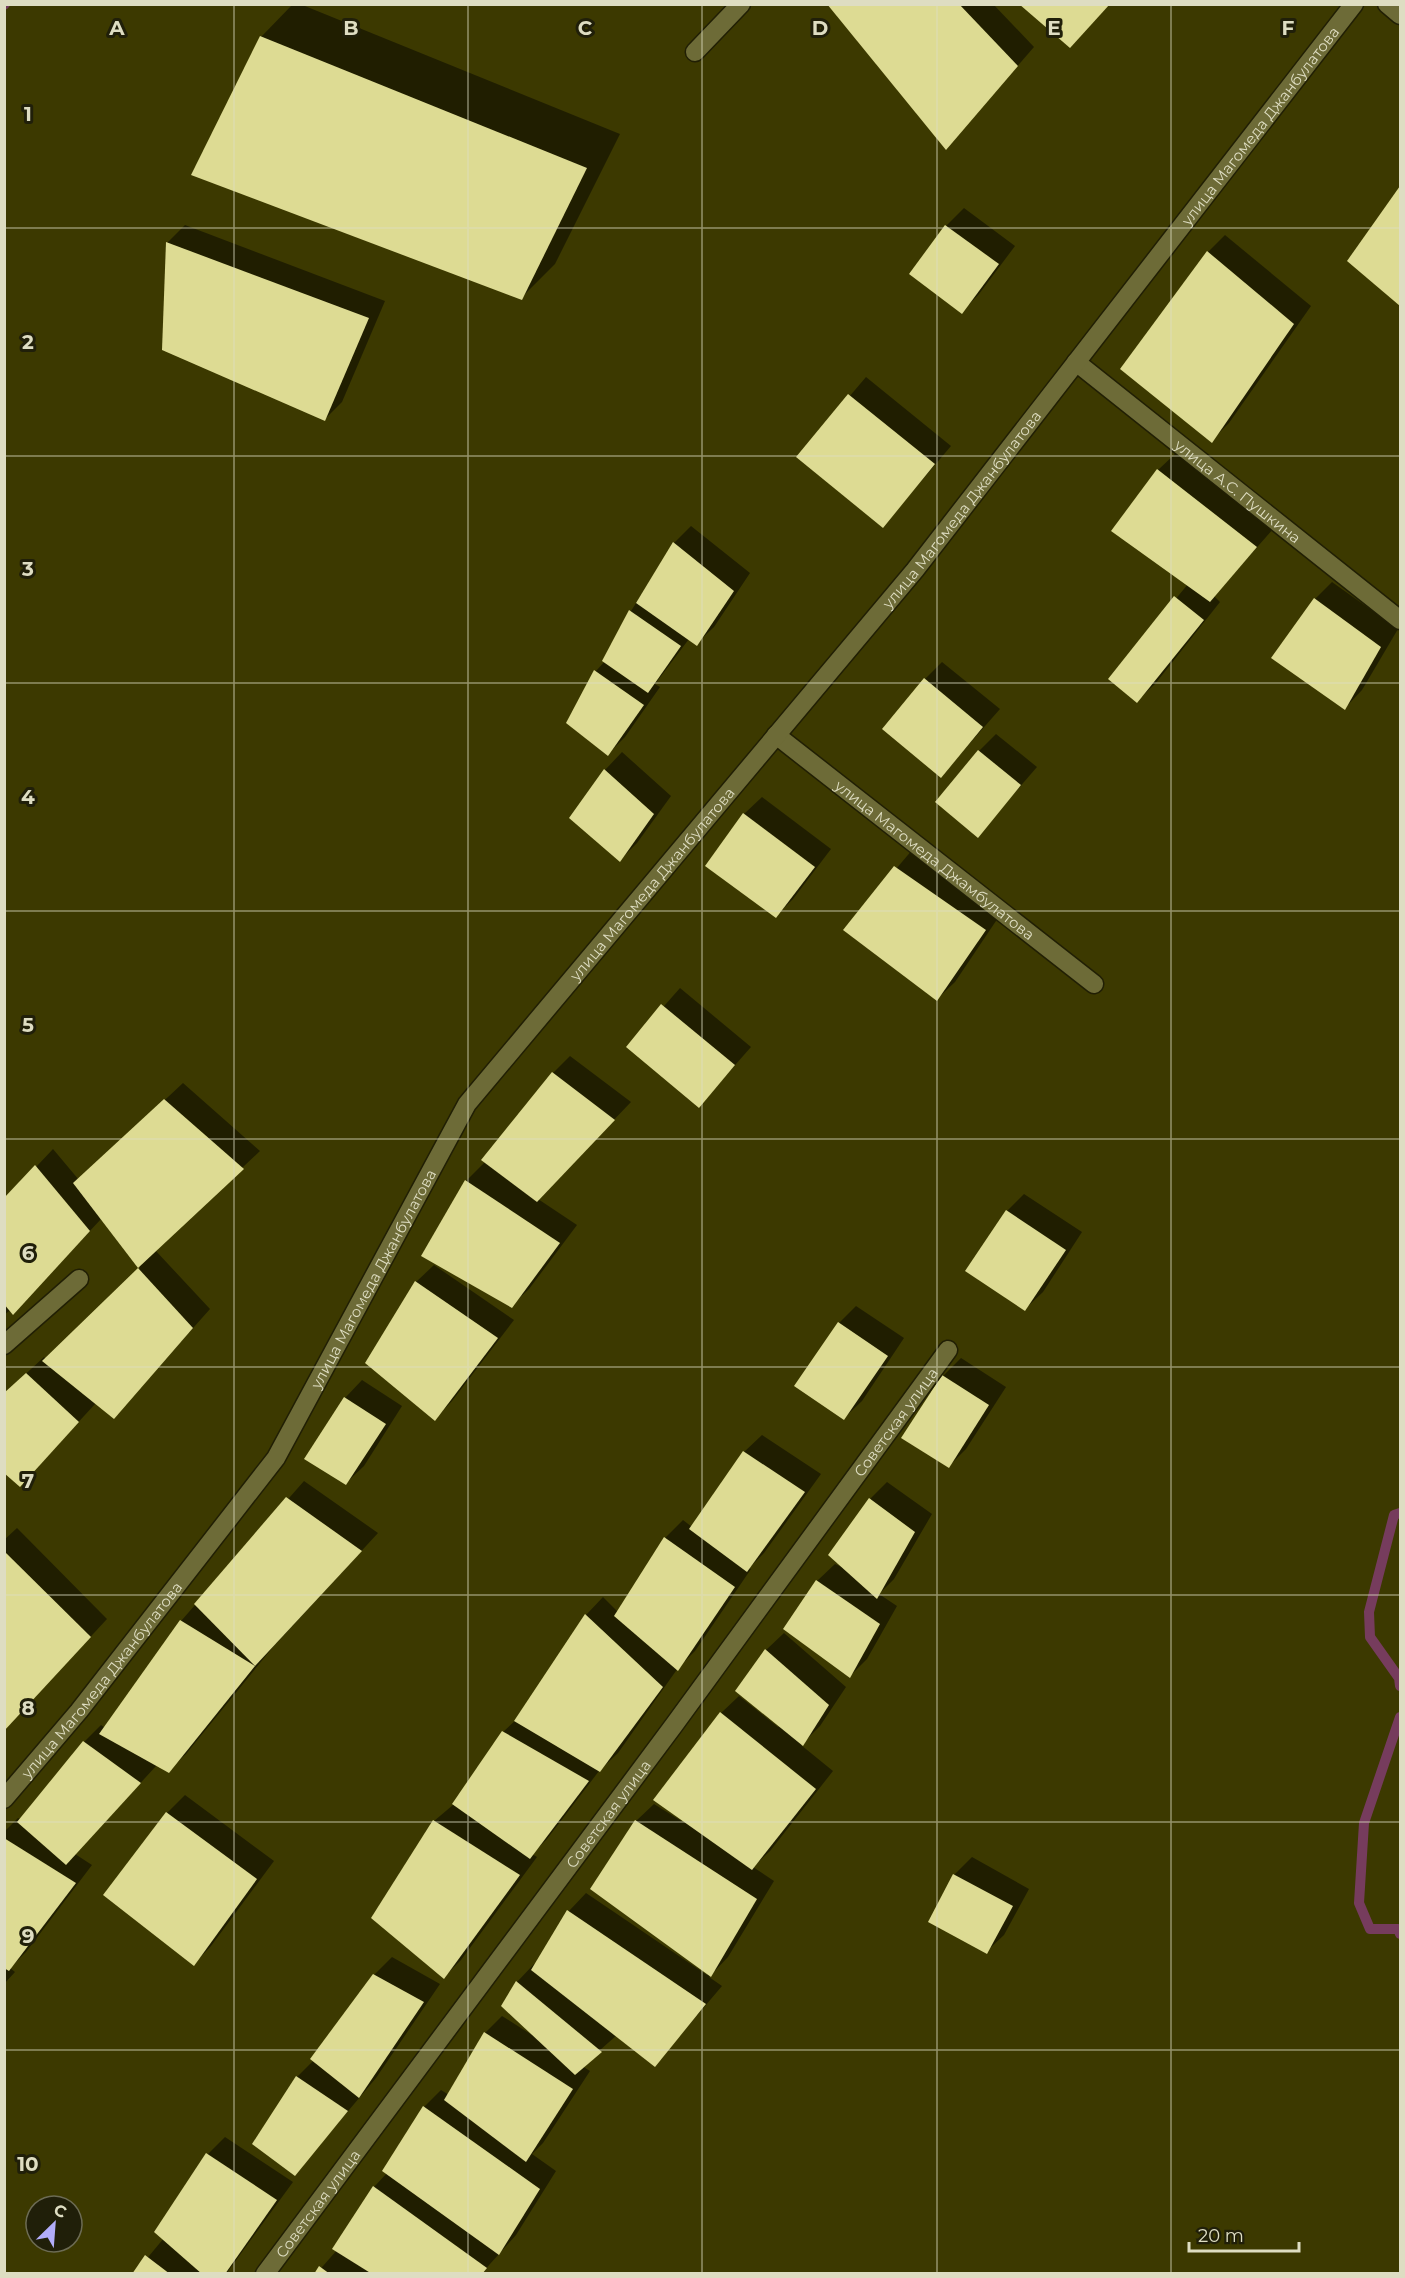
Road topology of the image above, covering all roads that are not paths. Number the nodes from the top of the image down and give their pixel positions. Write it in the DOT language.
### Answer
graph roads {
  1 [pos="741,4"];
  2 [pos="1354,4"];
  3 [pos="1387,4"];
  4 [pos="1401,15"];
  5 [pos="694,52"];
  6 [pos="1076,362"];
  7 [pos="1401,620"];
  8 [pos="776,735"];
  9 [pos="1094,984"];
  10 [pos="79,1279"];
  11 [pos="4,1345"];
  12 [pos="948,1350"];
  13 [pos="4,1798"];
  14 [pos="265,2274"];
  1 -- 5 [label="street"];
  2 -- 6 [label="street, улица Магомеда Джанбулатова"];
  3 -- 4 [label="street"];
  6 -- 7 [label="street, улица А.С. Пушкина"];
  6 -- 8 [label="street, улица Магомеда Джанбулатова"];
  8 -- 9 [label="street, улица Магомеда Джамбулатова"];
  8 -- 13 [label="street, улица Магомеда Джанбулатова"];
  10 -- 11 [label="street"];
  12 -- 14 [label="street, Советская улица"];
}
